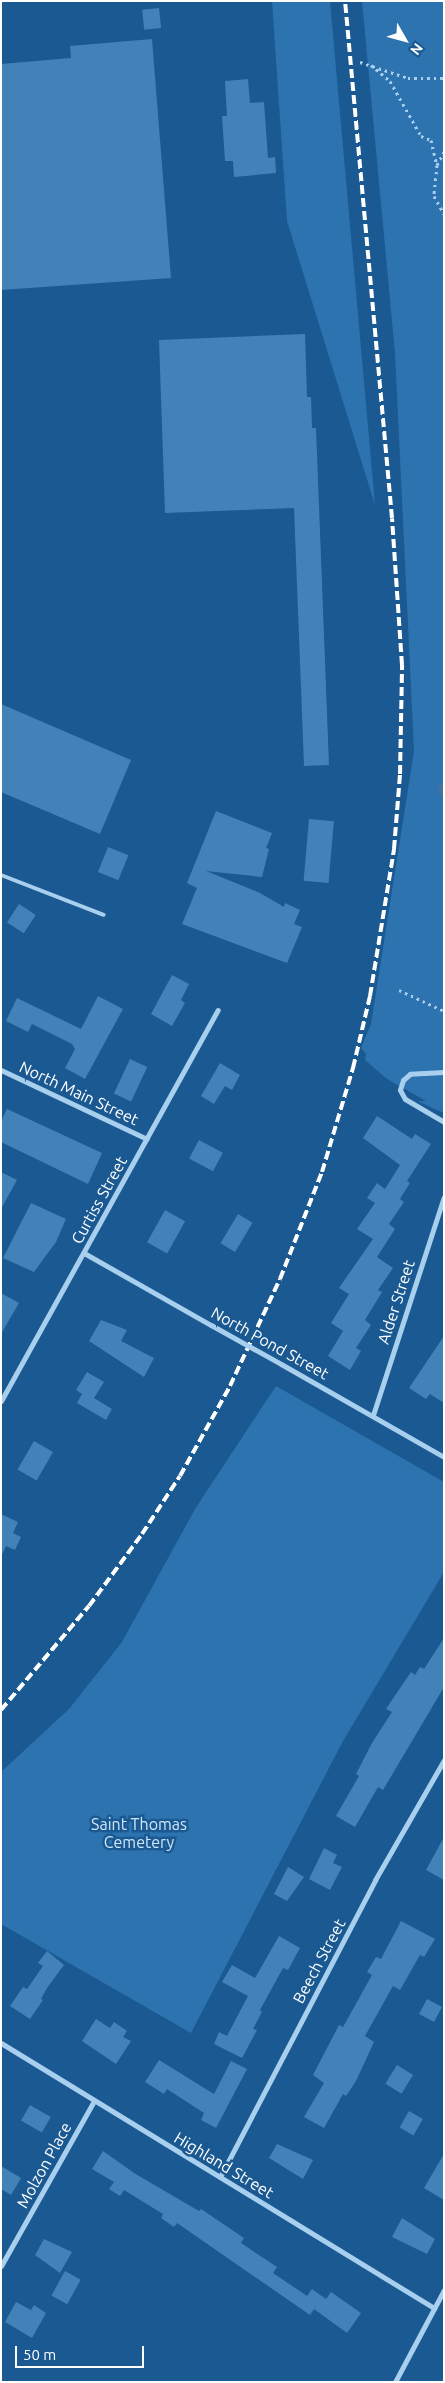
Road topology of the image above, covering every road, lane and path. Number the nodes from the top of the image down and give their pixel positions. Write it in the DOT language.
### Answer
graph roads {
  1 [pos="360,62"];
  2 [pos="371,65"];
  3 [pos="444,78"];
  4 [pos="444,152"];
  5 [pos="437,165"];
  6 [pos="444,214"];
  7 [pos="1,876"];
  8 [pos="104,915"];
  9 [pos="399,990"];
  10 [pos="218,1010"];
  11 [pos="444,1011"];
  12 [pos="1,1070"];
  13 [pos="444,1072"];
  14 [pos="444,1122"];
  15 [pos="147,1139"];
  16 [pos="444,1197"];
  17 [pos="84,1253"];
  18 [pos="1,1401"];
  19 [pos="372,1415"];
  20 [pos="444,1457"];
  21 [pos="444,1760"];
  22 [pos="1,2043"];
  23 [pos="94,2101"];
  24 [pos="220,2177"];
  25 [pos="1,2266"];
  26 [pos="444,2290"];
  27 [pos="434,2308"];
  28 [pos="395,2382"];
  1 -- 2 [label="path"];
  2 -- 3 [label="path"];
  2 -- 5 [label="path"];
  4 -- 5 [label="path"];
  5 -- 6 [label="path"];
  7 -- 8 [label="lane"];
  9 -- 11 [label="path"];
  10 -- 15 [label="street, Curtiss Street"];
  12 -- 15 [label="street, North Main Street"];
  13 -- 14 [label="street"];
  15 -- 17 [label="street, Curtiss Street"];
  16 -- 19 [label="street, Alder Street"];
  17 -- 18 [label="street, Curtiss Street"];
  17 -- 19 [label="street, North Pond Street, bridge"];
  19 -- 20 [label="street, North Pond Street"];
  21 -- 24 [label="street, Beech Street"];
  22 -- 23 [label="street, Highland Street"];
  23 -- 24 [label="street, Highland Street"];
  23 -- 25 [label="street, Molzon Place"];
  24 -- 27 [label="street, Highland Street"];
  26 -- 27 [label="street"];
  27 -- 28 [label="street"];
}
